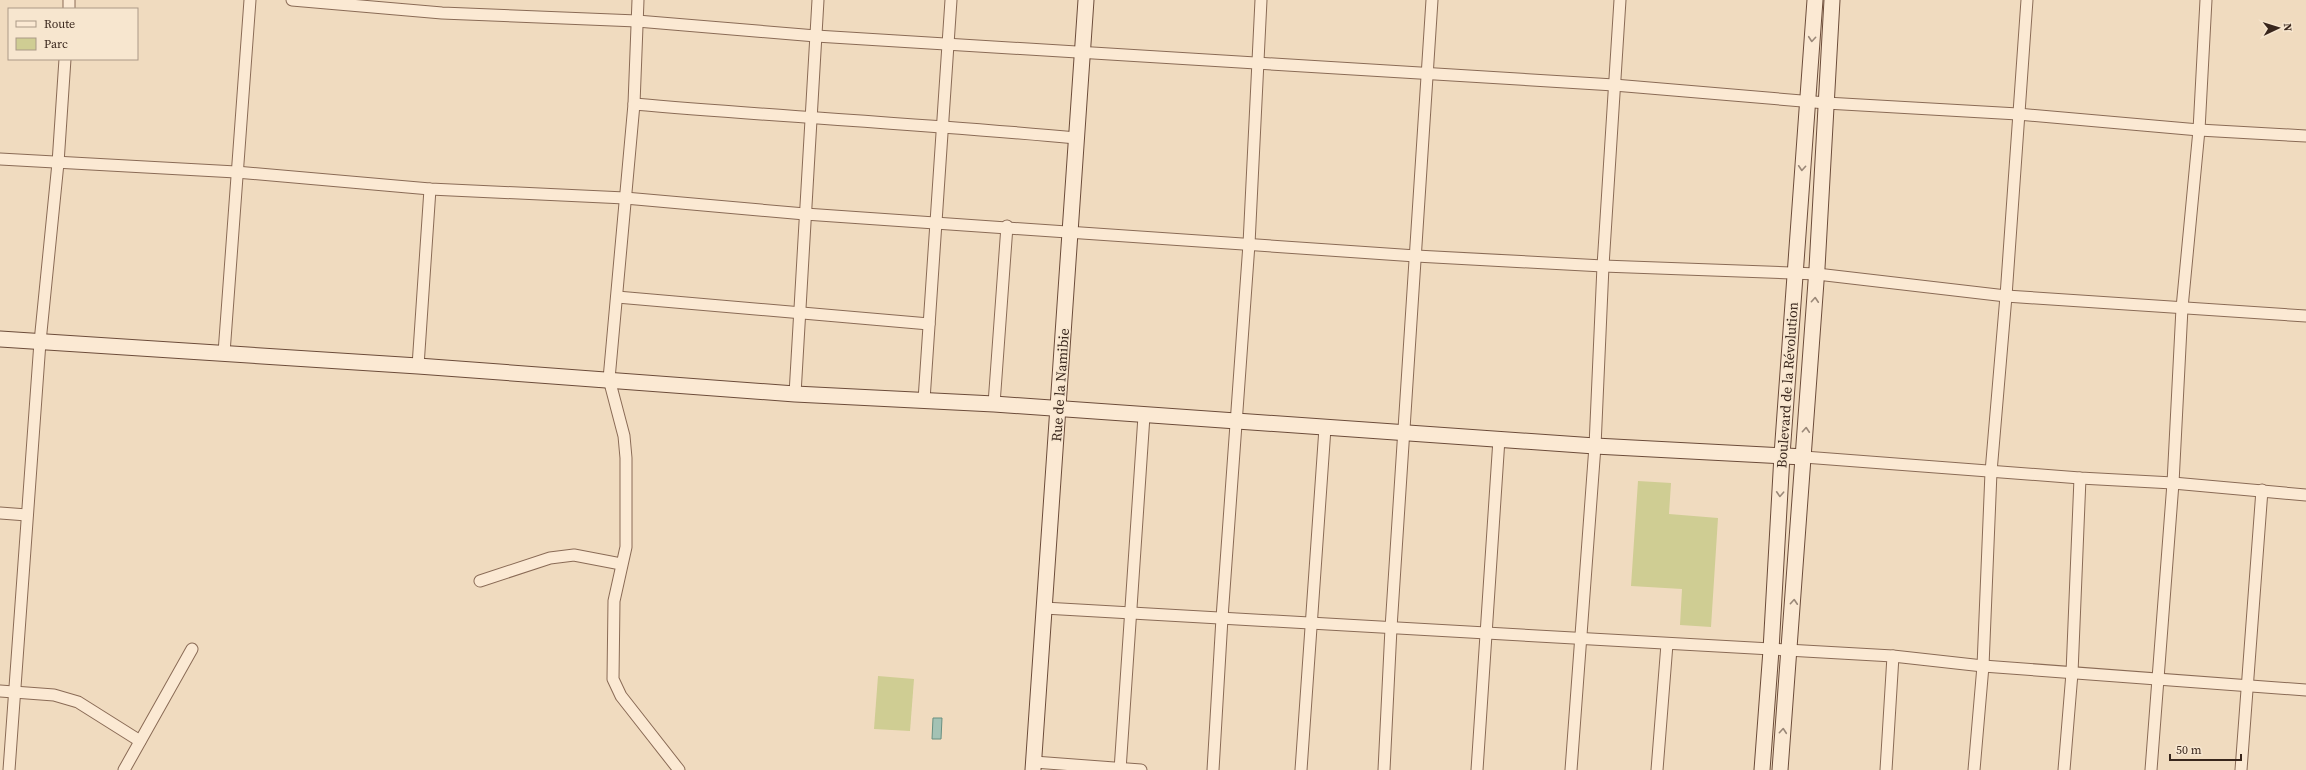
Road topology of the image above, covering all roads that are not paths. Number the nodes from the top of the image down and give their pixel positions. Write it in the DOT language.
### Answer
graph roads {
  1 [pos="250,0"];
  2 [pos="292,0"];
  3 [pos="638,0"];
  4 [pos="818,0"];
  5 [pos="951,0"];
  6 [pos="1086,0"];
  7 [pos="1261,0"];
  8 [pos="1432,0"];
  9 [pos="1620,0"];
  10 [pos="1815,0"];
  11 [pos="1832,0"];
  12 [pos="2027,0"];
  13 [pos="2206,0"];
  14 [pos="637,21"];
  15 [pos="816,36"];
  16 [pos="948,42"];
  17 [pos="1082,52"];
  18 [pos="65,60"];
  19 [pos="1259,64"];
  20 [pos="1426,75"];
  21 [pos="1614,85"];
  22 [pos="1807,102"];
  23 [pos="1826,103"];
  24 [pos="634,104"];
  25 [pos="2018,114"];
  26 [pos="811,119"];
  27 [pos="942,125"];
  28 [pos="2199,130"];
  29 [pos="2306,136"];
  30 [pos="1076,138"];
  31 [pos="0,159"];
  32 [pos="58,163"];
  33 [pos="236,172"];
  34 [pos="430,189"];
  35 [pos="625,198"];
  36 [pos="805,214"];
  37 [pos="936,222"];
  38 [pos="1007,226"];
  39 [pos="1070,232"];
  40 [pos="1249,244"];
  41 [pos="1416,256"];
  42 [pos="1603,266"];
  43 [pos="1796,273"];
  44 [pos="1817,274"];
  45 [pos="2006,296"];
  46 [pos="617,297"];
  47 [pos="2182,308"];
  48 [pos="800,313"];
  49 [pos="2306,316"];
  50 [pos="929,324"];
  51 [pos="0,338"];
  52 [pos="40,342"];
  53 [pos="224,353"];
  54 [pos="418,366"];
  55 [pos="609,379"];
  56 [pos="795,394"];
  57 [pos="924,400"];
  58 [pos="994,404"];
  59 [pos="1058,410"];
  60 [pos="1144,416"];
  61 [pos="1235,422"];
  62 [pos="1325,428"];
  63 [pos="1404,433"];
  64 [pos="1499,439"];
  65 [pos="1595,446"];
  66 [pos="1782,455"];
  67 [pos="1804,456"];
  68 [pos="1991,472"];
  69 [pos="2080,478"];
  70 [pos="2173,483"];
  71 [pos="2262,490"];
  72 [pos="2306,495"];
  73 [pos="0,513"];
  74 [pos="27,515"];
  75 [pos="621,564"];
  76 [pos="480,581"];
  77 [pos="1044,608"];
  78 [pos="1131,612"];
  79 [pos="1222,618"];
  80 [pos="1311,624"];
  81 [pos="1391,628"];
  82 [pos="1487,632"];
  83 [pos="1581,639"];
  84 [pos="1667,644"];
  85 [pos="192,649"];
  86 [pos="1771,650"];
  87 [pos="1790,650"];
  88 [pos="1893,656"];
  89 [pos="1983,666"];
  90 [pos="2072,673"];
  91 [pos="2157,678"];
  92 [pos="2246,685"];
  93 [pos="2306,690"];
  94 [pos="0,691"];
  95 [pos="16,692"];
  96 [pos="140,741"];
  97 [pos="1034,766"];
  98 [pos="1120,769"];
  99 [pos="9,770"];
  100 [pos="124,770"];
  101 [pos="679,770"];
  102 [pos="1141,770"];
  103 [pos="1213,770"];
  104 [pos="1301,770"];
  105 [pos="1384,770"];
  106 [pos="1478,770"];
  107 [pos="1571,770"];
  108 [pos="1657,770"];
  109 [pos="1762,770"];
  110 [pos="1780,770"];
  111 [pos="1886,770"];
  112 [pos="1974,770"];
  113 [pos="2064,770"];
  114 [pos="2151,770"];
  115 [pos="2241,770"];
  1 -- 33 [label="street"];
  2 -- 14 [label="street"];
  3 -- 14 [label="street"];
  4 -- 15 [label="street"];
  5 -- 16 [label="street"];
  6 -- 17 [label="street, Rue de la Namibie"];
  7 -- 19 [label="street"];
  8 -- 20 [label="street"];
  9 -- 21 [label="street"];
  10 -- 22 [label="street, Boulevard de la Révolution, one-way"];
  11 -- 23 [label="street, Boulevard de la Révolution"];
  12 -- 25 [label="street"];
  13 -- 28 [label="street"];
  14 -- 15 [label="street"];
  14 -- 24 [label="street"];
  15 -- 16 [label="street"];
  15 -- 26 [label="street"];
  16 -- 17 [label="street"];
  16 -- 27 [label="street"];
  17 -- 19 [label="street"];
  17 -- 30 [label="street, Rue de la Namibie"];
  18 -- 32 [label="street"];
  19 -- 20 [label="street"];
  19 -- 40 [label="street"];
  20 -- 21 [label="street"];
  20 -- 41 [label="street"];
  21 -- 22 [label="street"];
  21 -- 42 [label="street"];
  22 -- 23 [label="street"];
  22 -- 43 [label="street, Boulevard de la Révolution, one-way"];
  23 -- 25 [label="street"];
  23 -- 44 [label="street, Boulevard de la Révolution"];
  24 -- 26 [label="street"];
  24 -- 35 [label="street"];
  25 -- 28 [label="street"];
  25 -- 45 [label="street"];
  26 -- 27 [label="street"];
  26 -- 36 [label="street"];
  27 -- 30 [label="street"];
  27 -- 37 [label="street"];
  28 -- 29 [label="street"];
  28 -- 47 [label="street"];
  30 -- 39 [label="street, Rue de la Namibie"];
  31 -- 32 [label="street"];
  32 -- 33 [label="street"];
  32 -- 52 [label="street"];
  33 -- 34 [label="street"];
  33 -- 53 [label="street"];
  34 -- 35 [label="street"];
  34 -- 54 [label="street"];
  35 -- 36 [label="street"];
  35 -- 46 [label="street"];
  36 -- 37 [label="street"];
  36 -- 48 [label="street"];
  37 -- 38 [label="street"];
  37 -- 50 [label="street"];
  38 -- 39 [label="street"];
  38 -- 58 [label="street"];
  39 -- 40 [label="street"];
  39 -- 59 [label="street, Rue de la Namibie"];
  40 -- 41 [label="street"];
  40 -- 61 [label="street"];
  41 -- 42 [label="street"];
  41 -- 63 [label="street"];
  42 -- 43 [label="street"];
  42 -- 65 [label="street"];
  43 -- 44 [label="street"];
  43 -- 66 [label="street, Boulevard de la Révolution"];
  44 -- 45 [label="street"];
  67 -- 44 [label="street, Boulevard de la Révolution, one-way"];
  45 -- 47 [label="street"];
  45 -- 68 [label="street"];
  46 -- 48 [label="street"];
  46 -- 55 [label="street"];
  47 -- 49 [label="street"];
  47 -- 70 [label="street"];
  48 -- 50 [label="street"];
  48 -- 56 [label="street"];
  50 -- 57 [label="street"];
  51 -- 52 [label="street"];
  52 -- 53 [label="street"];
  52 -- 74 [label="street"];
  53 -- 54 [label="street"];
  54 -- 55 [label="street"];
  55 -- 56 [label="street"];
  55 -- 75 [label="street"];
  56 -- 57 [label="street"];
  57 -- 58 [label="street"];
  58 -- 59 [label="street"];
  59 -- 60 [label="street"];
  59 -- 77 [label="street, Rue de la Namibie"];
  60 -- 61 [label="street"];
  60 -- 78 [label="street"];
  61 -- 62 [label="street"];
  61 -- 79 [label="street"];
  62 -- 63 [label="street"];
  62 -- 80 [label="street"];
  63 -- 64 [label="street"];
  63 -- 81 [label="street"];
  64 -- 65 [label="street"];
  64 -- 82 [label="street"];
  65 -- 66 [label="street"];
  65 -- 83 [label="street"];
  66 -- 67 [label="street"];
  66 -- 86 [label="street, Boulevard de la Révolution, one-way"];
  67 -- 68 [label="street"];
  87 -- 67 [label="street, Boulevard de la Révolution, one-way"];
  68 -- 69 [label="street"];
  68 -- 89 [label="street"];
  69 -- 70 [label="street"];
  69 -- 90 [label="street"];
  70 -- 71 [label="street"];
  70 -- 91 [label="street"];
  71 -- 72 [label="street"];
  71 -- 92 [label="street"];
  73 -- 74 [label="street"];
  74 -- 95 [label="street"];
  75 -- 76 [label="street"];
  75 -- 101 [label="street"];
  77 -- 78 [label="street"];
  77 -- 97 [label="street, Rue de la Namibie"];
  78 -- 79 [label="street"];
  78 -- 98 [label="street"];
  79 -- 80 [label="street"];
  79 -- 103 [label="street"];
  80 -- 81 [label="street"];
  80 -- 104 [label="street"];
  81 -- 82 [label="street"];
  81 -- 105 [label="street"];
  82 -- 83 [label="street"];
  82 -- 106 [label="street"];
  83 -- 84 [label="street"];
  83 -- 107 [label="street"];
  84 -- 86 [label="street"];
  84 -- 108 [label="street"];
  85 -- 96 [label="street"];
  86 -- 87 [label="street"];
  86 -- 109 [label="street, Boulevard de la Révolution"];
  87 -- 88 [label="street"];
  110 -- 87 [label="street, Boulevard de la Révolution, one-way"];
  88 -- 89 [label="street"];
  88 -- 111 [label="street"];
  89 -- 90 [label="street"];
  89 -- 112 [label="street"];
  90 -- 91 [label="street"];
  90 -- 113 [label="street"];
  91 -- 92 [label="street"];
  91 -- 114 [label="street"];
  92 -- 93 [label="street"];
  92 -- 115 [label="street"];
  94 -- 95 [label="street"];
  95 -- 96 [label="street"];
  95 -- 99 [label="street"];
  96 -- 100 [label="street"];
  97 -- 98 [label="street"];
  98 -- 102 [label="street"];
}
